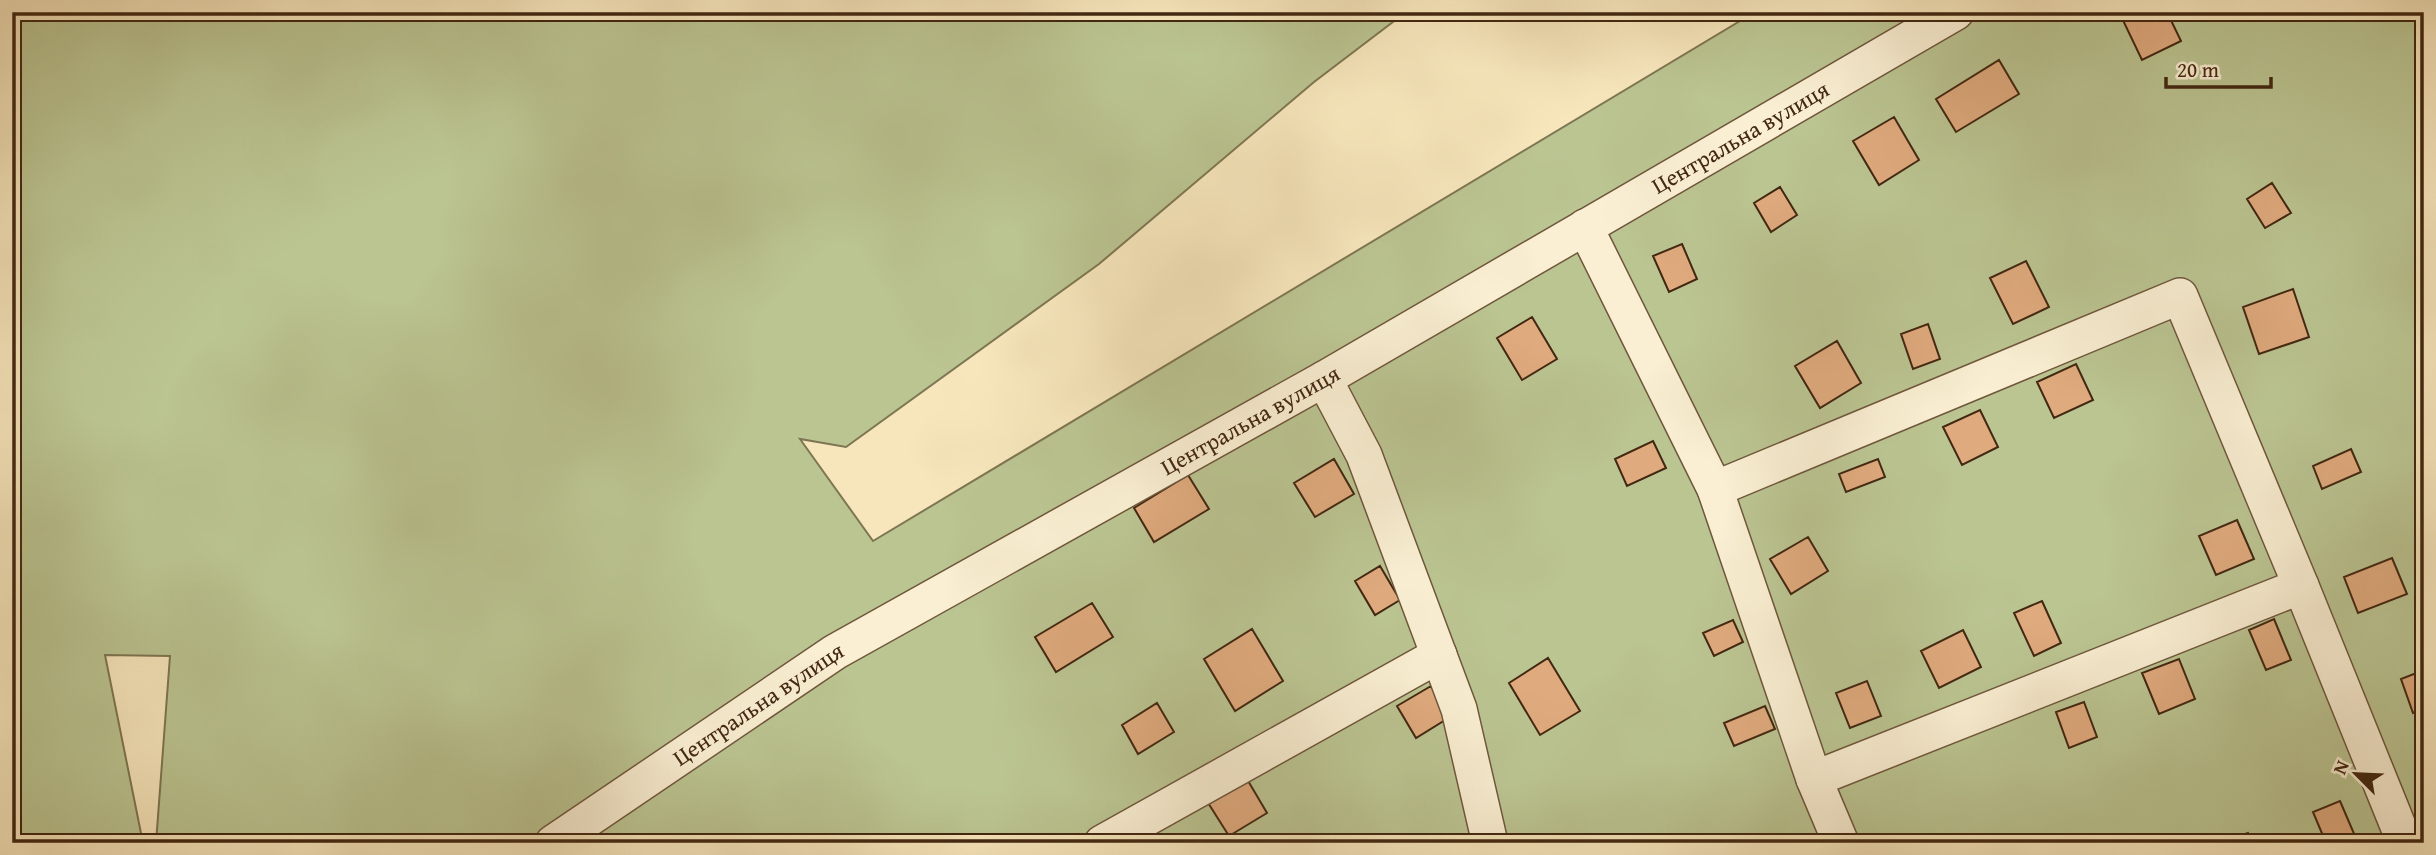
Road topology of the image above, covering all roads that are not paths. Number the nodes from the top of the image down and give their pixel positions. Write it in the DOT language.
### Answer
graph roads {
  1 [pos="1956,12"];
  2 [pos="1585,227"];
  3 [pos="1324,379"];
  4 [pos="1715,489"];
  5 [pos="2301,586"];
  6 [pos="1439,655"];
  7 [pos="1814,779"];
  8 [pos="553,843"];
  9 [pos="1102,843"];
  10 [pos="1490,843"];
  11 [pos="1841,843"];
  12 [pos="2405,843"];
  1 -- 2 [label="street, Центральна вулиця"];
  2 -- 3 [label="street, Центральна вулиця"];
  2 -- 4 [label="street"];
  3 -- 6 [label="street"];
  3 -- 8 [label="street, Центральна вулиця"];
  4 -- 5 [label="street"];
  4 -- 7 [label="street"];
  5 -- 7 [label="street"];
  5 -- 12 [label="street"];
  6 -- 9 [label="street"];
  6 -- 10 [label="street"];
  7 -- 11 [label="street"];
}
